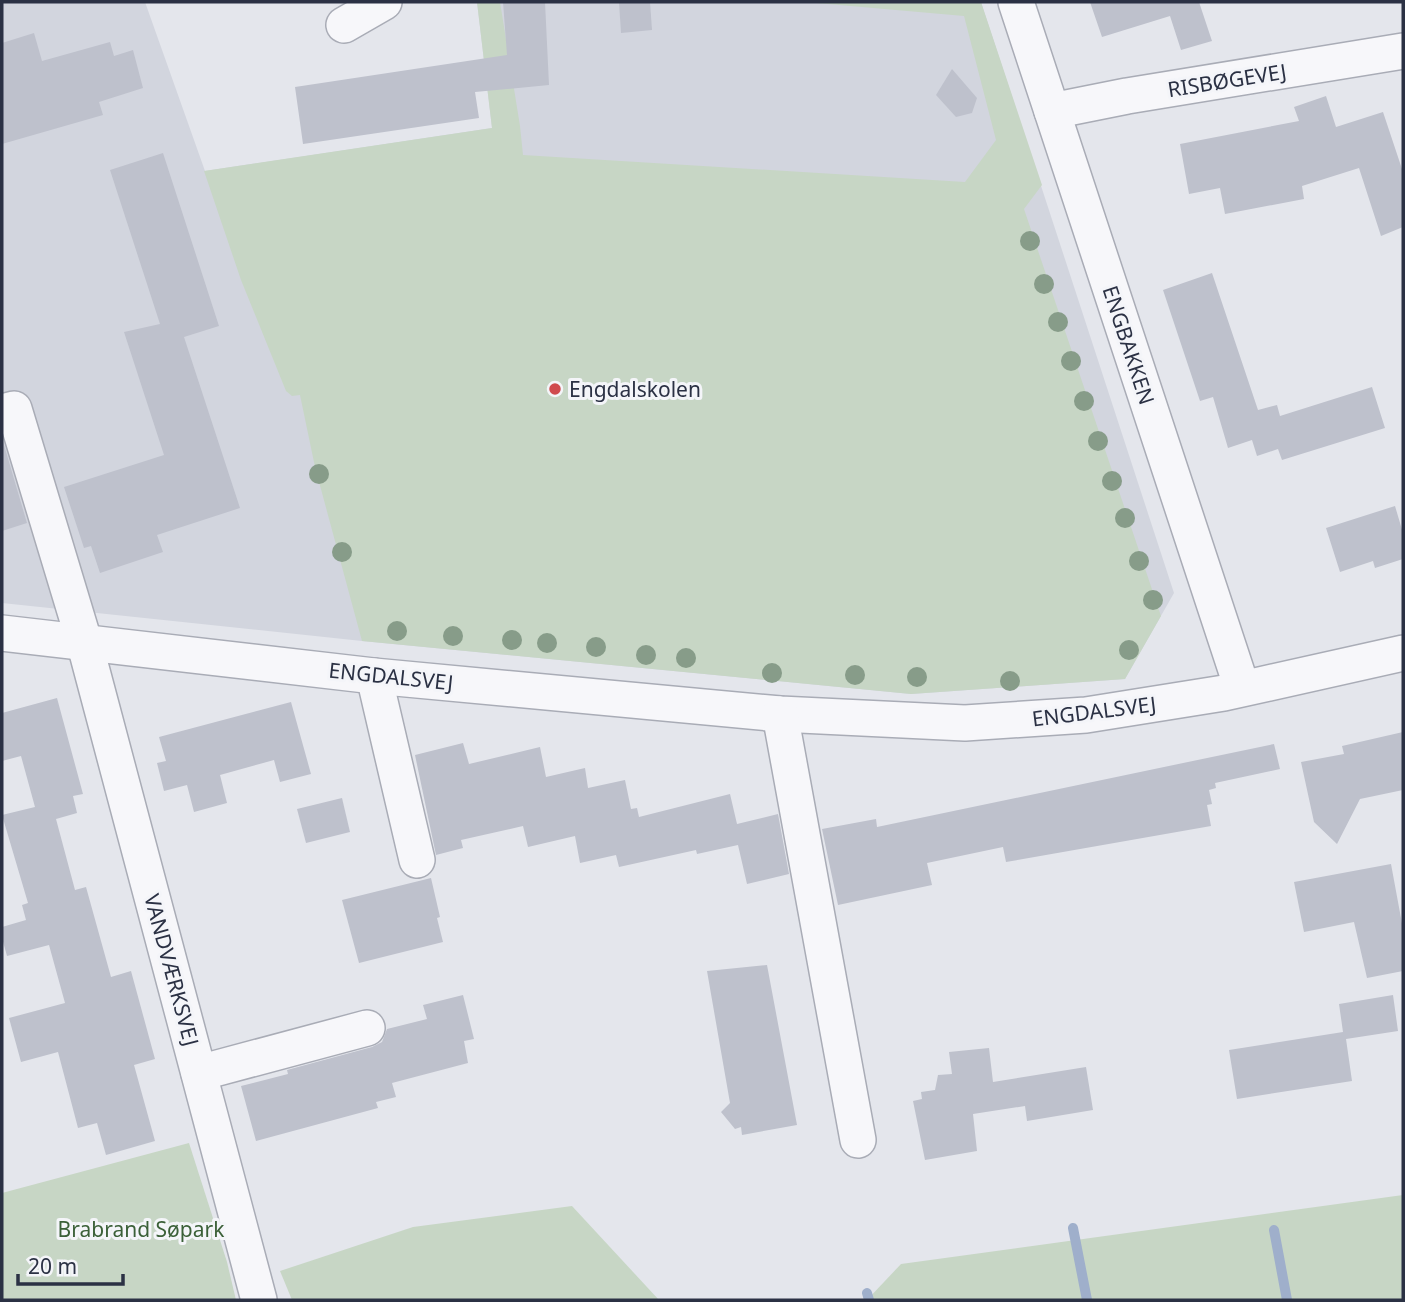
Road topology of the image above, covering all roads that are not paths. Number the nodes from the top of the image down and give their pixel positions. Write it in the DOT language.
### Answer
graph roads {
  1 [pos="384,2"];
  2 [pos="1016,2"];
  3 [pos="344,25"];
  4 [pos="1403,51"];
  5 [pos="1052,111"];
  6 [pos="2,412"];
  7 [pos="2,633"];
  8 [pos="84,641"];
  9 [pos="1403,653"];
  10 [pos="374,676"];
  11 [pos="1242,688"];
  12 [pos="780,713"];
  13 [pos="418,860"];
  14 [pos="367,1028"];
  15 [pos="199,1073"];
  16 [pos="858,1140"];
  17 [pos="259,1300"];
  1 -- 3 [label="street"];
  2 -- 5 [label="street, ENGBAKKEN"];
  4 -- 5 [label="street, RISBØGEVEJ"];
  5 -- 11 [label="street, ENGBAKKEN"];
  6 -- 8 [label="street, VANDVÆRKSVEJ"];
  7 -- 8 [label="street, ENGDALSVEJ"];
  8 -- 10 [label="street, ENGDALSVEJ"];
  8 -- 15 [label="street, VANDVÆRKSVEJ"];
  9 -- 11 [label="street, ENGDALSVEJ"];
  10 -- 12 [label="street, ENGDALSVEJ"];
  10 -- 13 [label="street"];
  11 -- 12 [label="street, ENGDALSVEJ"];
  12 -- 16 [label="street"];
  14 -- 15 [label="street"];
  15 -- 17 [label="street, VANDVÆRKSVEJ"];
}
